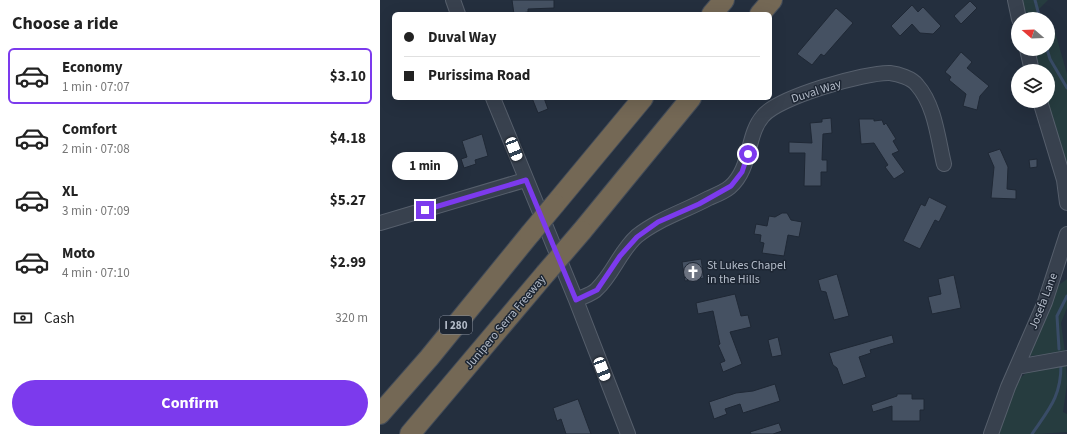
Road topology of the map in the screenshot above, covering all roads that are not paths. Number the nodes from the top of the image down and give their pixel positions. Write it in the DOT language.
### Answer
graph roads {
  1 [pos="453,0"];
  2 [pos="724,0"];
  3 [pos="772,0"];
  4 [pos="1015,0"];
  5 [pos="457,12"];
  6 [pos="714,12"];
  7 [pos="762,12"];
  8 [pos="1018,12"];
  9 [pos="494,100"];
  10 [pos="641,100"];
  11 [pos="689,100"];
  12 [pos="1042,108"];
  13 [pos="944,164"];
  14 [pos="526,180"];
  15 [pos="1067,203"];
  16 [pos="380,224"];
  17 [pos="1067,234"];
  18 [pos="576,300"];
  19 [pos="1067,358"];
  20 [pos="1017,366"];
  21 [pos="380,414"];
  22 [pos="410,434"];
  23 [pos="628,434"];
  24 [pos="991,434"];
  1 -- 5 [label="street"];
  2 -- 6 [label="highway"];
  3 -- 7 [label="highway"];
  4 -- 8 [label="street"];
  9 -- 14 [label="street"];
  10 -- 21 [label="highway, I 280, bridge"];
  11 -- 22 [label="highway, Junipero Serra Freeway, bridge"];
  12 -- 15 [label="street"];
  13 -- 18 [label="street, Duval Way"];
  14 -- 16 [label="street"];
  14 -- 18 [label="street"];
  17 -- 20 [label="street, Josefa Lane"];
  18 -- 23 [label="street"];
  19 -- 20 [label="street"];
  20 -- 24 [label="street, Josefa Lane"];
}
